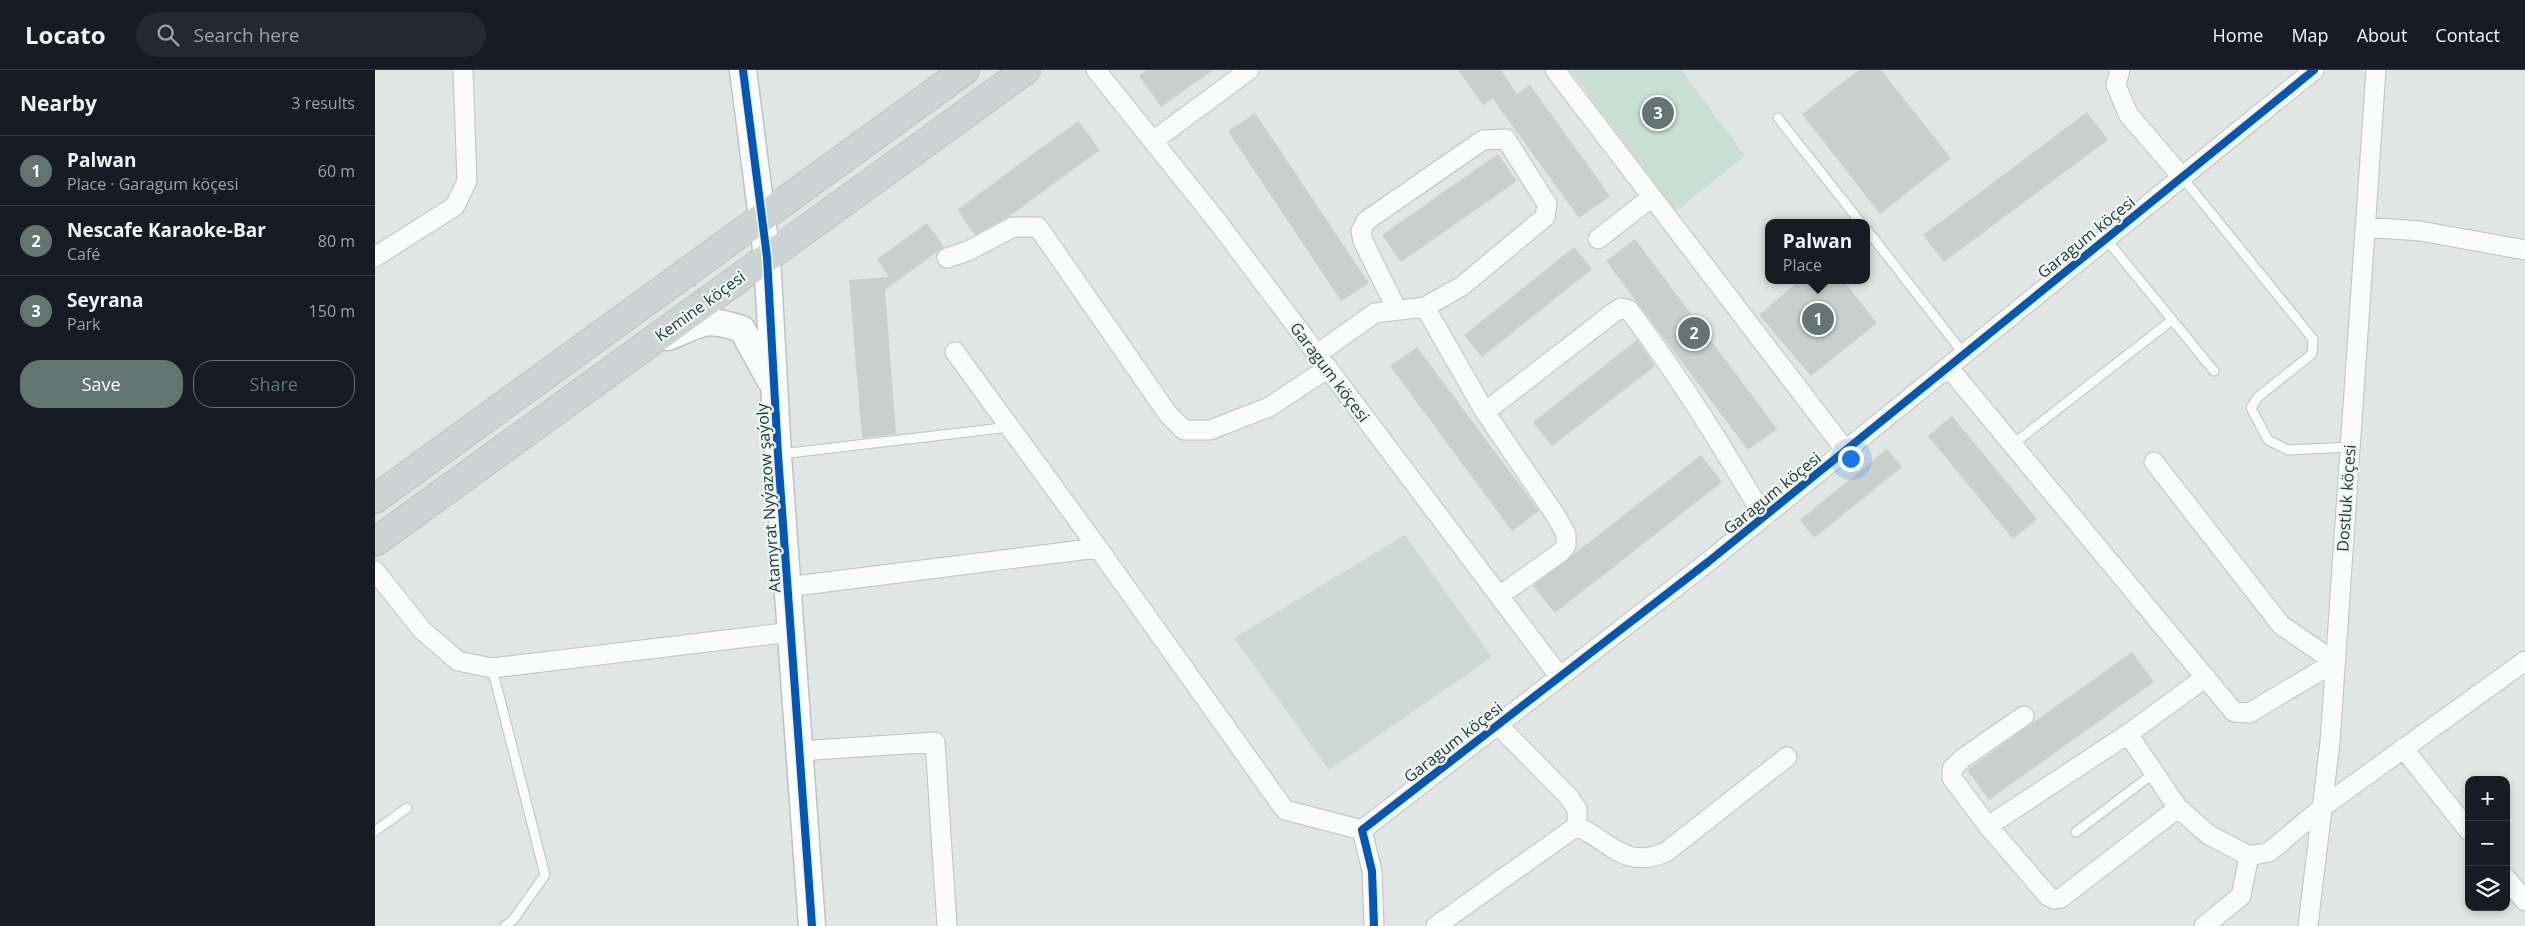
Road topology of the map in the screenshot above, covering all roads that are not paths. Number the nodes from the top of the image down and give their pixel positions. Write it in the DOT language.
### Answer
graph roads {
  1 [pos="463,70"];
  2 [pos="743,70"];
  3 [pos="965,70"];
  4 [pos="1026,70"];
  5 [pos="1097,70"];
  6 [pos="1249,70"];
  7 [pos="1555,70"];
  8 [pos="2120,70"];
  9 [pos="2314,70"];
  10 [pos="2375,70"];
  11 [pos="1778,118"];
  12 [pos="1153,141"];
  13 [pos="2182,177"];
  14 [pos="1652,197"];
  15 [pos="763,216"];
  16 [pos="1858,219"];
  17 [pos="2365,227"];
  18 [pos="1870,234"];
  19 [pos="1598,239"];
  20 [pos="2106,239"];
  21 [pos="2525,250"];
  22 [pos="767,257"];
  23 [pos="375,258"];
  24 [pos="947,258"];
  25 [pos="1425,307"];
  26 [pos="1397,310"];
  27 [pos="2172,320"];
  28 [pos="642,348"];
  29 [pos="955,352"];
  30 [pos="1963,353"];
  31 [pos="1322,361"];
  32 [pos="1949,368"];
  33 [pos="2214,371"];
  34 [pos="775,389"];
  35 [pos="1485,412"];
  36 [pos="1010,428"];
  37 [pos="2012,445"];
  38 [pos="2350,447"];
  39 [pos="1846,451"];
  40 [pos="778,455"];
  41 [pos="2154,462"];
  42 [pos="375,499"];
  43 [pos="1764,517"];
  44 [pos="377,537"];
  45 [pos="1098,548"];
  46 [pos="375,571"];
  47 [pos="787,587"];
  48 [pos="1499,596"];
  49 [pos="791,632"];
  50 [pos="2525,661"];
  51 [pos="2335,662"];
  52 [pos="492,668"];
  53 [pos="1560,677"];
  54 [pos="2206,677"];
  55 [pos="2024,716"];
  56 [pos="1498,725"];
  57 [pos="2127,734"];
  58 [pos="2403,748"];
  59 [pos="799,751"];
  60 [pos="1787,757"];
  61 [pos="2154,772"];
  62 [pos="2324,806"];
  63 [pos="407,808"];
  64 [pos="2178,808"];
  65 [pos="1577,826"];
  66 [pos="1988,826"];
  67 [pos="2465,826"];
  68 [pos="1362,830"];
  69 [pos="375,831"];
  70 [pos="2076,832"];
  71 [pos="2249,856"];
  72 [pos="2510,883"];
  73 [pos="2525,902"];
  74 [pos="505,926"];
  75 [pos="812,926"];
  76 [pos="947,926"];
  77 [pos="1374,926"];
  78 [pos="1436,926"];
  79 [pos="2205,926"];
  80 [pos="2308,926"];
  1 -- 23 [label="street"];
  2 -- 15 [label="street, Atamyrat Nyýazow şaýoly"];
  3 -- 15 [label="main road"];
  4 -- 22 [label="main road, Kemine köçesi"];
  5 -- 12 [label="street, Garagum köçesi"];
  6 -- 12 [label="street"];
  7 -- 14 [label="street"];
  8 -- 13 [label="street"];
  9 -- 13 [label="street, Garagum köçesi"];
  10 -- 17 [label="street, Dostluk köçesi"];
  11 -- 16 [label="lane"];
  12 -- 31 [label="street, Garagum köçesi"];
  13 -- 20 [label="street, Garagum köçesi"];
  13 -- 38 [label="lane"];
  14 -- 19 [label="street"];
  14 -- 39 [label="street"];
  15 -- 22 [label="street, Atamyrat Nyýazow şaýoly"];
  15 -- 42 [label="main road"];
  17 -- 21 [label="street"];
  17 -- 38 [label="street, Dostluk köçesi"];
  18 -- 30 [label="lane"];
  20 -- 27 [label="lane"];
  20 -- 30 [label="street, Garagum köçesi"];
  22 -- 28 [label="main road, Kemine köçesi"];
  22 -- 34 [label="street, Atamyrat Nyýazow şaýoly"];
  24 -- 31 [label="street"];
  25 -- 26 [label="street"];
  25 -- 26 [label="street"];
  25 -- 35 [label="street"];
  26 -- 31 [label="street"];
  27 -- 33 [label="lane"];
  27 -- 37 [label="lane"];
  28 -- 34 [label="street"];
  28 -- 44 [label="main road, Kemine köçesi"];
  29 -- 36 [label="street"];
  30 -- 32 [label="street, Garagum köçesi"];
  31 -- 48 [label="street, Garagum köçesi"];
  32 -- 37 [label="street"];
  32 -- 39 [label="street, Garagum köçesi"];
  34 -- 40 [label="street, Atamyrat Nyýazow şaýoly"];
  35 -- 43 [label="street"];
  35 -- 48 [label="street"];
  36 -- 40 [label="lane"];
  36 -- 45 [label="street"];
  37 -- 54 [label="street"];
  38 -- 51 [label="street, Dostluk köçesi"];
  39 -- 43 [label="street, Garagum köçesi"];
  40 -- 47 [label="street, Atamyrat Nyýazow şaýoly"];
  41 -- 51 [label="street"];
  43 -- 53 [label="street, Garagum köçesi"];
  45 -- 47 [label="street"];
  45 -- 68 [label="street"];
  46 -- 52 [label="street"];
  47 -- 49 [label="street, Atamyrat Nyýazow şaýoly"];
  48 -- 53 [label="street, Garagum köçesi"];
  49 -- 52 [label="street"];
  49 -- 59 [label="street, Atamyrat Nyýazow şaýoly"];
  50 -- 58 [label="street"];
  51 -- 54 [label="street"];
  51 -- 62 [label="street, Dostluk köçesi"];
  52 -- 74 [label="lane"];
  53 -- 56 [label="street, Garagum köçesi"];
  54 -- 57 [label="street"];
  55 -- 66 [label="street"];
  56 -- 65 [label="street"];
  56 -- 68 [label="street, Garagum köçesi"];
  57 -- 61 [label="street"];
  57 -- 66 [label="street"];
  58 -- 62 [label="street"];
  58 -- 67 [label="street"];
  59 -- 75 [label="street, Atamyrat Nyýazow şaýoly"];
  59 -- 76 [label="street"];
  60 -- 65 [label="street"];
  61 -- 64 [label="street"];
  61 -- 70 [label="lane"];
  62 -- 71 [label="street"];
  62 -- 80 [label="street, Dostluk köçesi"];
  63 -- 69 [label="lane"];
  64 -- 66 [label="street"];
  64 -- 71 [label="street"];
  65 -- 78 [label="street"];
  68 -- 77 [label="street"];
  71 -- 79 [label="street"];
  72 -- 73 [label="street"];
}
